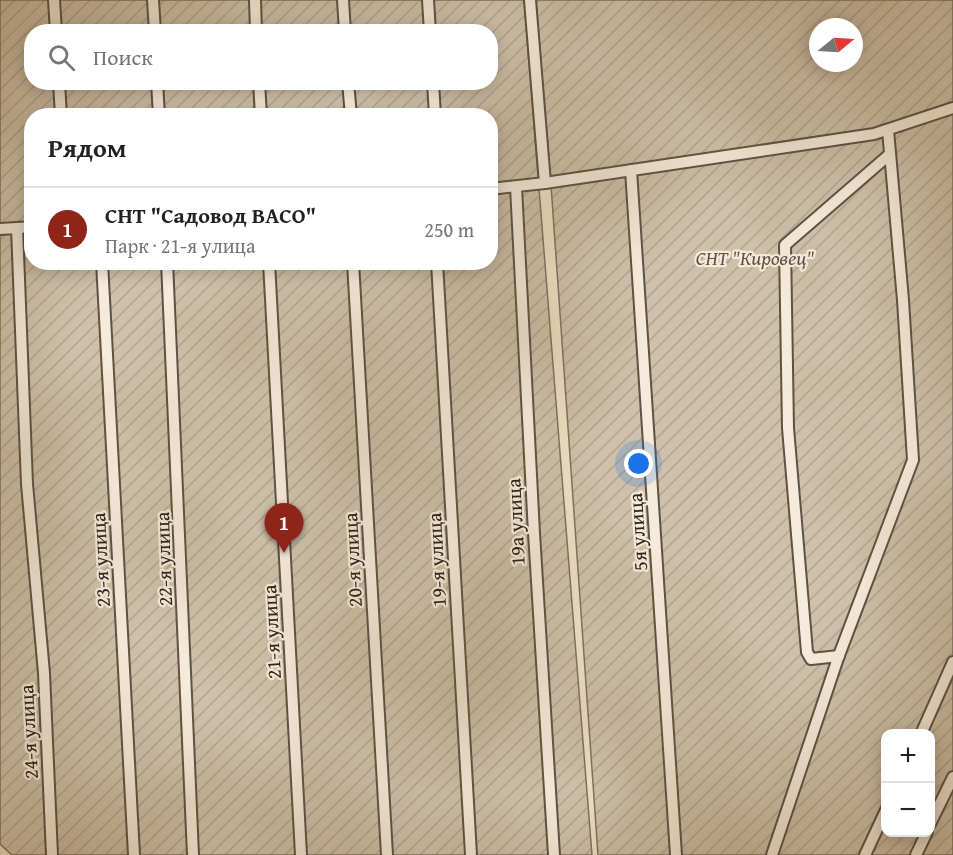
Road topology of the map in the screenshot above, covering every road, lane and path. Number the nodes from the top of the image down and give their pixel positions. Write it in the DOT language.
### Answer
graph roads {
  1 [pos="54,0"];
  2 [pos="153,0"];
  3 [pos="255,0"];
  4 [pos="343,0"];
  5 [pos="428,0"];
  6 [pos="530,0"];
  7 [pos="56,24"];
  8 [pos="154,24"];
  9 [pos="256,24"];
  10 [pos="344,24"];
  11 [pos="430,24"];
  12 [pos="59,90"];
  13 [pos="158,90"];
  14 [pos="259,90"];
  15 [pos="349,90"];
  16 [pos="433,90"];
  17 [pos="61,108"];
  18 [pos="159,108"];
  19 [pos="261,108"];
  20 [pos="350,108"];
  21 [pos="435,108"];
  22 [pos="953,108"];
  23 [pos="888,130"];
  24 [pos="890,154"];
  25 [pos="631,170"];
  26 [pos="545,183"];
  27 [pos="516,187"];
  28 [pos="498,188"];
  29 [pos="17,228"];
  30 [pos="24,228"];
  31 [pos="0,229"];
  32 [pos="102,270"];
  33 [pos="167,270"];
  34 [pos="269,270"];
  35 [pos="353,270"];
  36 [pos="437,270"];
  37 [pos="839,656"];
  38 [pos="953,662"];
  39 [pos="923,729"];
  40 [pos="953,777"];
  41 [pos="935,814"];
  42 [pos="881,819"];
  43 [pos="925,837"];
  44 [pos="52,855"];
  45 [pos="134,855"];
  46 [pos="193,855"];
  47 [pos="301,855"];
  48 [pos="387,855"];
  49 [pos="471,855"];
  50 [pos="554,855"];
  51 [pos="676,855"];
  52 [pos="772,855"];
  53 [pos="865,855"];
  54 [pos="916,855"];
  1 -- 7 [label="street"];
  2 -- 8 [label="street"];
  3 -- 9 [label="street"];
  4 -- 10 [label="street"];
  5 -- 11 [label="street"];
  6 -- 26 [label="street"];
  12 -- 17 [label="street"];
  13 -- 18 [label="street"];
  14 -- 19 [label="street"];
  15 -- 20 [label="street"];
  16 -- 21 [label="street"];
  22 -- 23 [label="street"];
  23 -- 24 [label="street"];
  23 -- 25 [label="street"];
  24 -- 37 [label="street"];
  24 -- 37 [label="street"];
  25 -- 26 [label="street"];
  25 -- 51 [label="street, 5я улица"];
  26 -- 27 [label="street"];
  27 -- 28 [label="street"];
  27 -- 50 [label="street, 19а улица"];
  29 -- 30 [label="street"];
  29 -- 31 [label="street"];
  29 -- 44 [label="street, 24-я улица"];
  32 -- 45 [label="street, 23-я улица"];
  33 -- 46 [label="street, 22-я улица"];
  34 -- 47 [label="street, 21-я улица"];
  35 -- 48 [label="street, 20-я улица"];
  36 -- 49 [label="street, 19-я улица"];
  37 -- 52 [label="street"];
  38 -- 39 [label="street"];
  40 -- 41 [label="street"];
  42 -- 53 [label="street"];
  43 -- 54 [label="street"];
}
